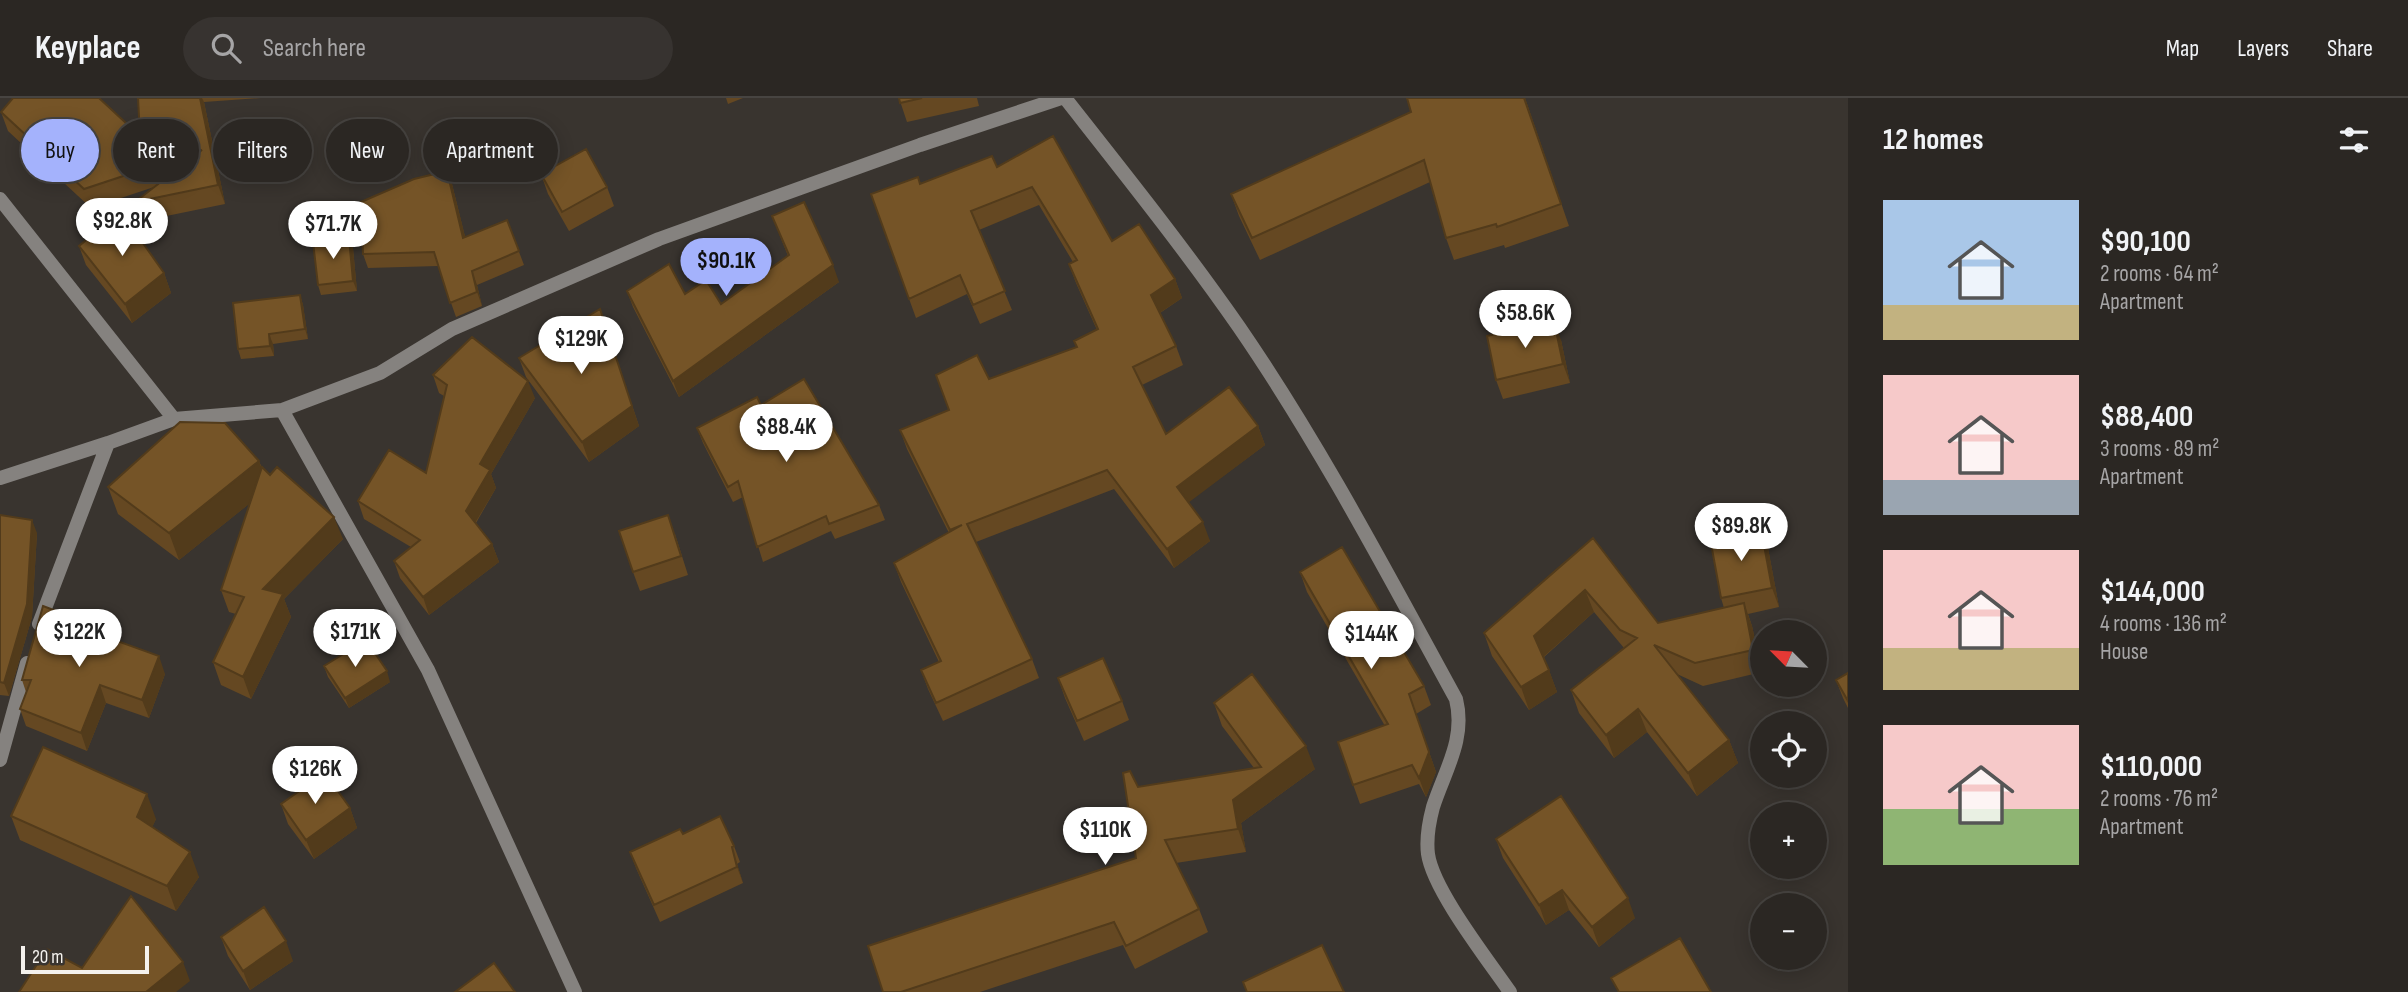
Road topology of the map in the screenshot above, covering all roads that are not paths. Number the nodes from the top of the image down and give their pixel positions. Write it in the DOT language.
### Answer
graph roads {
  1 [pos="1063,98"];
  2 [pos="0,199"];
  3 [pos="282,410"];
  4 [pos="174,419"];
  5 [pos="108,443"];
  6 [pos="0,478"];
  7 [pos="0,760"];
  8 [pos="575,992"];
  9 [pos="1510,992"];
  1 -- 3 [label="street"];
  1 -- 9 [label="street"];
  2 -- 4 [label="street"];
  3 -- 4 [label="street"];
  3 -- 8 [label="street"];
  4 -- 5 [label="street"];
  5 -- 6 [label="street"];
  5 -- 7 [label="street"];
}
